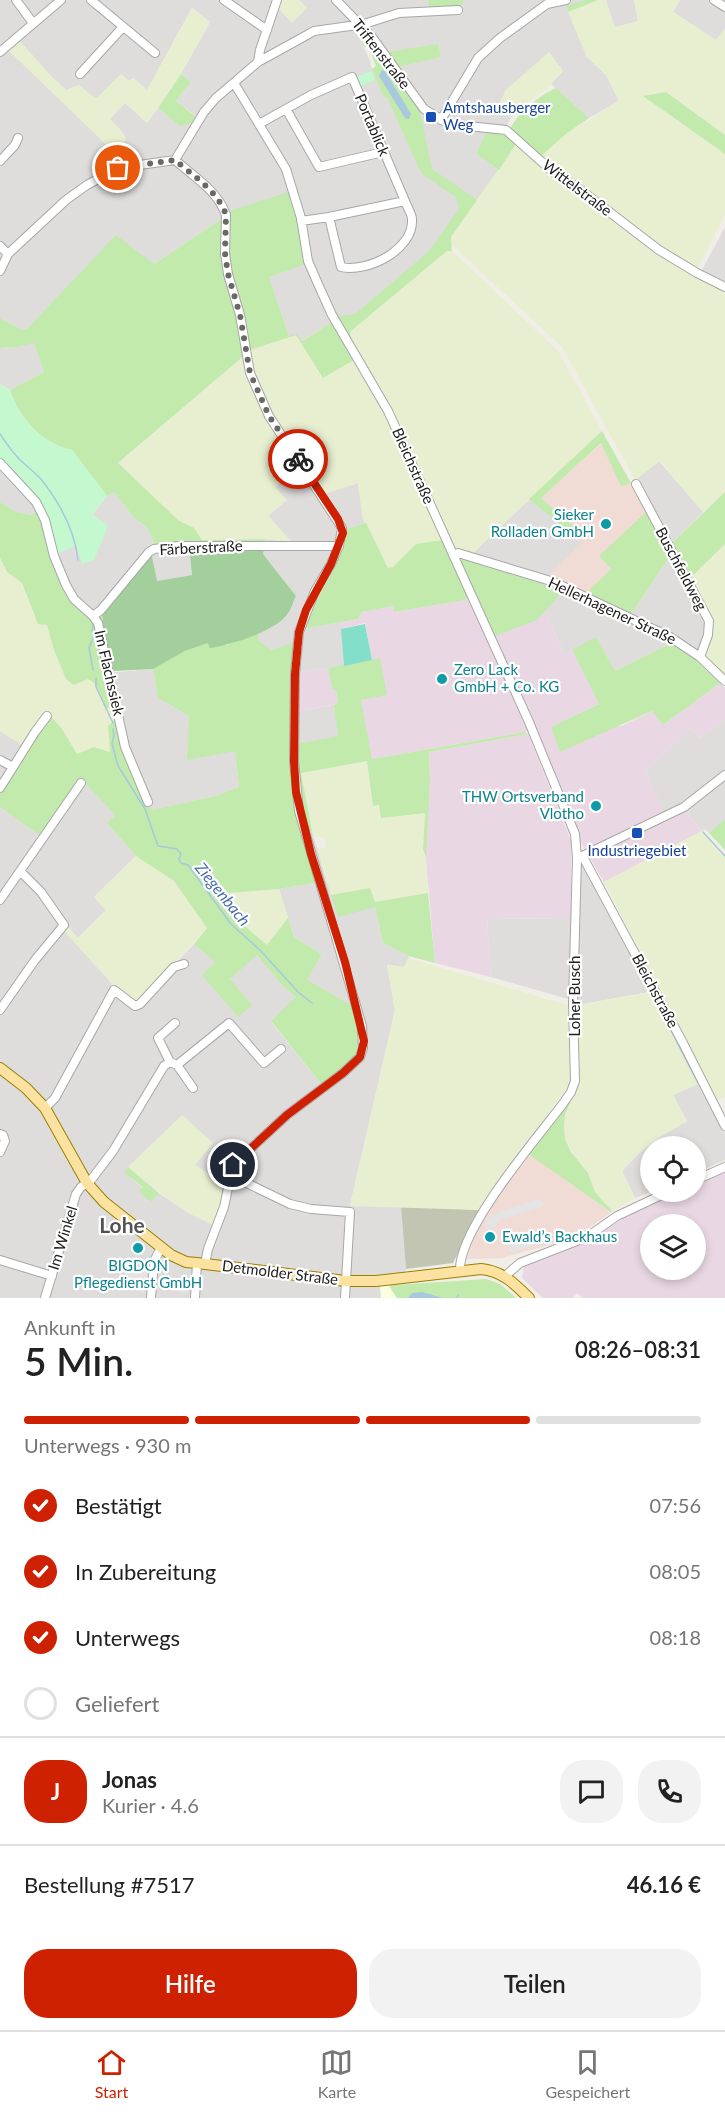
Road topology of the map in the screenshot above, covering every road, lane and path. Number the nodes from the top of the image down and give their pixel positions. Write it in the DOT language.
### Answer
graph roads {
  1 [pos="16,0"];
  2 [pos="61,0"];
  3 [pos="91,0"];
  4 [pos="224,0"];
  5 [pos="277,0"];
  6 [pos="336,0"];
  7 [pos="566,0"];
  8 [pos="714,0"];
  9 [pos="725,8"];
  10 [pos="458,10"];
  11 [pos="33,24"];
  12 [pos="360,24"];
  13 [pos="123,27"];
  14 [pos="267,30"];
  15 [pos="0,52"];
  16 [pos="154,53"];
  17 [pos="258,62"];
  18 [pos="80,74"];
  19 [pos="234,83"];
  20 [pos="286,109"];
  21 [pos="424,109"];
  22 [pos="441,120"];
  23 [pos="259,124"];
  24 [pos="18,138"];
  25 [pos="383,152"];
  26 [pos="175,160"];
  27 [pos="0,161"];
  28 [pos="405,201"];
  29 [pos="329,217"];
  30 [pos="301,221"];
  31 [pos="0,246"];
  32 [pos="8,254"];
  33 [pos="0,271"];
  34 [pos="725,286"];
  35 [pos="0,463"];
  36 [pos="636,484"];
  37 [pos="339,546"];
  38 [pos="453,555"];
  39 [pos="93,615"];
  40 [pos="700,657"];
  41 [pos="725,681"];
  42 [pos="47,716"];
  43 [pos="0,760"];
  44 [pos="13,767"];
  45 [pos="725,775"];
  46 [pos="81,783"];
  47 [pos="0,788"];
  48 [pos="148,802"];
  49 [pos="580,857"];
  50 [pos="20,871"];
  51 [pos="0,900"];
  52 [pos="184,964"];
  53 [pos="0,1010"];
  54 [pos="175,1023"];
  55 [pos="281,1048"];
  56 [pos="173,1063"];
  57 [pos="0,1068"];
  58 [pos="194,1088"];
  59 [pos="45,1108"];
  60 [pos="725,1126"];
  61 [pos="0,1134"];
  62 [pos="0,1152"];
  63 [pos="725,1167"];
  64 [pos="230,1174"];
  65 [pos="706,1176"];
  66 [pos="87,1183"];
  67 [pos="647,1202"];
  68 [pos="161,1248"];
  69 [pos="0,1260"];
  70 [pos="201,1264"];
  71 [pos="460,1271"];
  72 [pos="52,1276"];
  73 [pos="505,1276"];
  74 [pos="346,1281"];
  75 [pos="45,1298"];
  76 [pos="151,1298"];
  77 [pos="195,1298"];
  78 [pos="345,1298"];
  79 [pos="530,1298"];
  1 -- 11 [label="street"];
  2 -- 11 [label="street"];
  3 -- 13 [label="street"];
  4 -- 14 [label="street"];
  5 -- 14 [label="street"];
  6 -- 12 [label="street, Triftenstraße"];
  7 -- 22 [label="street"];
  8 -- 9 [label="street"];
  10 -- 12 [label="street"];
  11 -- 15 [label="street"];
  12 -- 17 [label="street"];
  12 -- 21 [label="street, Triftenstraße"];
  13 -- 16 [label="street"];
  13 -- 18 [label="street"];
  14 -- 17 [label="street"];
  17 -- 19 [label="street"];
  19 -- 23 [label="street, Bleichstraße"];
  19 -- 26 [label="street"];
  20 -- 23 [label="street, Portablick"];
  20 -- 25 [label="street"];
  20 -- 25 [label="street, Portablick"];
  21 -- 22 [label="street, Wittelstraße"];
  22 -- 34 [label="street, Wittelstraße"];
  23 -- 30 [label="street, Bleichstraße"];
  24 -- 27 [label="street"];
  25 -- 28 [label="street, Portablick"];
  26 -- 32 [label="street"];
  26 -- 37 [label="street"];
  28 -- 29 [label="street"];
  28 -- 29 [label="street, Portablick"];
  29 -- 30 [label="street"];
  30 -- 38 [label="street, Bleichstraße"];
  31 -- 32 [label="street"];
  32 -- 33 [label="street"];
  35 -- 39 [label="street, Im Flachssiek"];
  36 -- 40 [label="street, Buschfeldweg"];
  37 -- 39 [label="street, Färberstraße"];
  37 -- 64 [label="street"];
  38 -- 40 [label="street, Hellerhagener Straße"];
  38 -- 49 [label="street, Bleichstraße"];
  39 -- 48 [label="street, Im Flachssiek"];
  40 -- 41 [label="street, Hellerhagener Straße"];
  42 -- 44 [label="street"];
  43 -- 44 [label="street"];
  44 -- 47 [label="street"];
  45 -- 49 [label="street"];
  46 -- 50 [label="street"];
  49 -- 60 [label="street, Bleichstraße"];
  49 -- 71 [label="street, Loher Busch"];
  50 -- 51 [label="street"];
  50 -- 53 [label="street"];
  52 -- 59 [label="street"];
  54 -- 56 [label="street"];
  55 -- 56 [label="street, Im Winkel"];
  56 -- 58 [label="street"];
  56 -- 66 [label="street, Im Winkel"];
  57 -- 59 [label="main road, Detmolder Straße"];
  59 -- 66 [label="main road, Detmolder Straße"];
  61 -- 62 [label="street"];
  63 -- 65 [label="street"];
  64 -- 70 [label="street"];
  64 -- 74 [label="street"];
  66 -- 68 [label="main road, Detmolder Straße"];
  66 -- 72 [label="street, Im Winkel"];
  67 -- 73 [label="street"];
  68 -- 70 [label="main road, Detmolder Straße"];
  68 -- 76 [label="street"];
  69 -- 72 [label="street"];
  70 -- 74 [label="main road, Detmolder Straße"];
  70 -- 77 [label="street"];
  71 -- 73 [label="main road, Detmolder Straße"];
  71 -- 74 [label="main road, Detmolder Straße"];
  72 -- 75 [label="street, Im Winkel"];
  73 -- 79 [label="main road"];
  74 -- 78 [label="street"];
}
